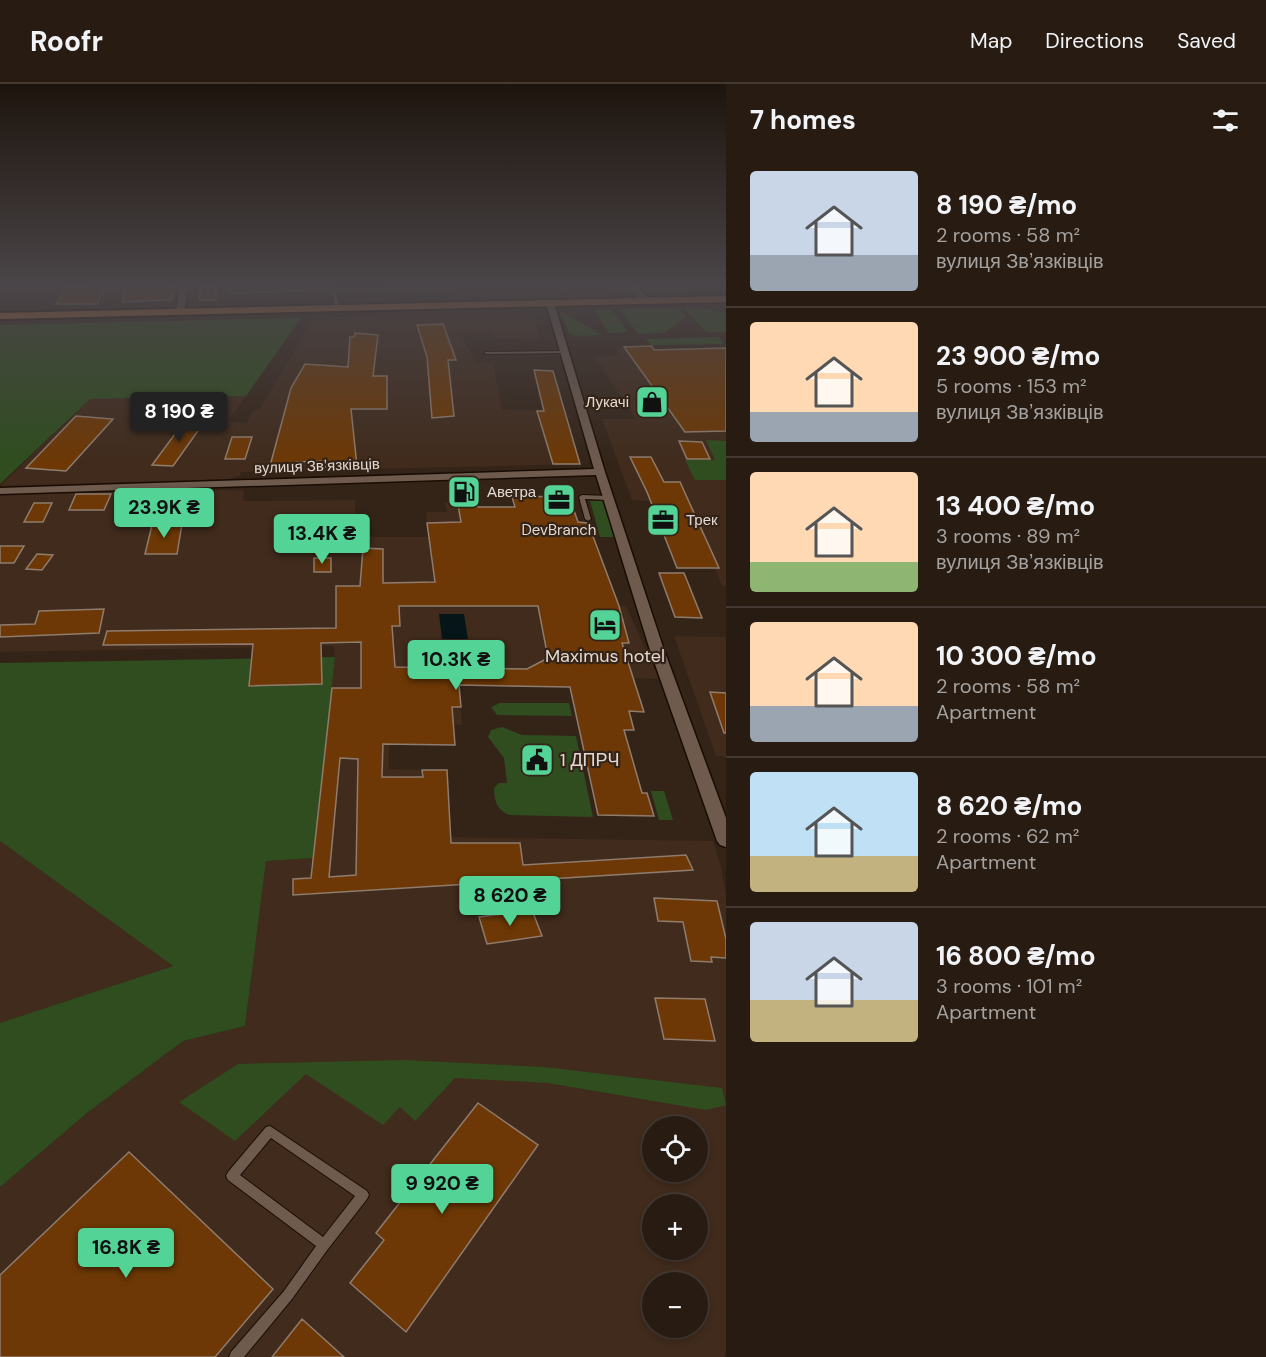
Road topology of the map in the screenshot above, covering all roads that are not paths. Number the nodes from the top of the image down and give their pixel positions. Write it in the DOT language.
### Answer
graph roads {
  1 [pos="563,344"];
  2 [pos="565,352"];
  3 [pos="486,353"];
  4 [pos="600,472"];
  5 [pos="0,491"];
  6 [pos="608,498"];
  7 [pos="588,519"];
  8 [pos="726,841"];
  9 [pos="324,1245"];
  10 [pos="236,1357"];
  1 -- 2 [label="street"];
  2 -- 3 [label="lane"];
  2 -- 4 [label="street"];
  4 -- 5 [label="street, вулиця Звʼязківців"];
  4 -- 6 [label="street"];
  6 -- 7 [label="lane"];
  6 -- 8 [label="street"];
  9 -- 9 [label="lane"];
  9 -- 10 [label="lane"];
}
